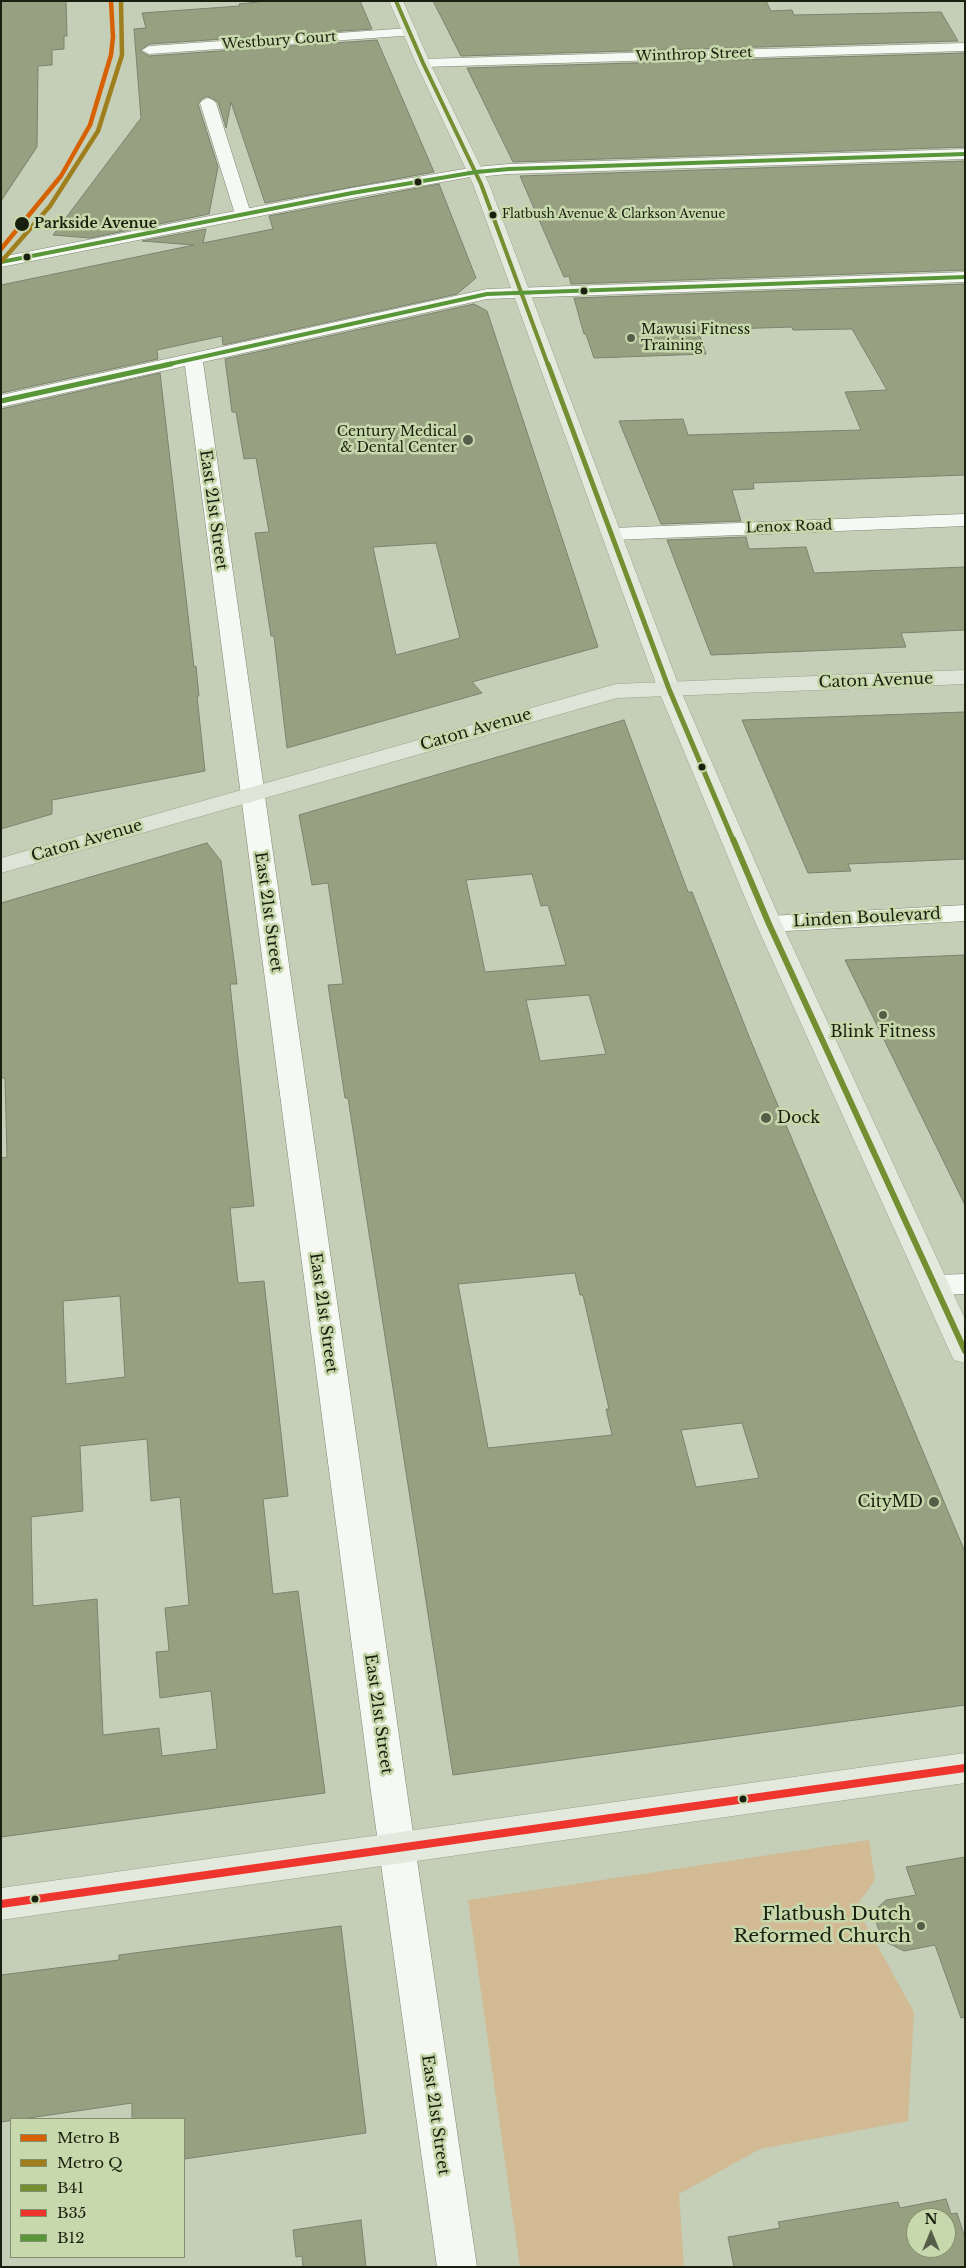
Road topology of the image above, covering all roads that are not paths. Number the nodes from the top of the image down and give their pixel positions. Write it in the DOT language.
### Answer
graph roads {
  1 [pos="396,1"];
  2 [pos="410,32"];
  3 [pos="965,47"];
  4 [pos="148,50"];
  5 [pos="423,64"];
  6 [pos="208,103"];
  7 [pos="965,154"];
  8 [pos="476,172"];
  9 [pos="243,214"];
  10 [pos="1,262"];
  11 [pos="965,277"];
  12 [pos="523,292"];
  13 [pos="193,359"];
  14 [pos="1,401"];
  15 [pos="965,520"];
  16 [pos="613,534"];
  17 [pos="965,678"];
  18 [pos="669,689"];
  19 [pos="252,794"];
  20 [pos="1,866"];
  21 [pos="965,913"];
  22 [pos="769,924"];
  23 [pos="965,1284"];
  24 [pos="936,1285"];
  25 [pos="965,1352"];
  26 [pos="965,1768"];
  27 [pos="397,1848"];
  28 [pos="1,1904"];
  29 [pos="457,2267"];
  1 -- 2 [label="main road"];
  2 -- 4 [label="street, Westbury Court"];
  2 -- 5 [label="main road"];
  3 -- 5 [label="street, Winthrop Street"];
  5 -- 8 [label="main road"];
  6 -- 9 [label="street"];
  7 -- 8 [label="street"];
  8 -- 9 [label="street"];
  8 -- 12 [label="main road"];
  9 -- 10 [label="street"];
  11 -- 12 [label="street"];
  12 -- 13 [label="street"];
  12 -- 16 [label="main road"];
  13 -- 14 [label="street"];
  13 -- 19 [label="street, East 21st Street"];
  15 -- 16 [label="street, Lenox Road"];
  16 -- 18 [label="main road"];
  17 -- 18 [label="highway, Caton Avenue"];
  18 -- 19 [label="highway, Caton Avenue"];
  18 -- 22 [label="main road"];
  19 -- 20 [label="highway, Caton Avenue"];
  19 -- 27 [label="street, East 21st Street"];
  21 -- 22 [label="street, Linden Boulevard"];
  22 -- 24 [label="main road"];
  23 -- 24 [label="street"];
  24 -- 25 [label="main road"];
  26 -- 27 [label="main road"];
  27 -- 28 [label="main road"];
  27 -- 29 [label="street, East 21st Street"];
}
